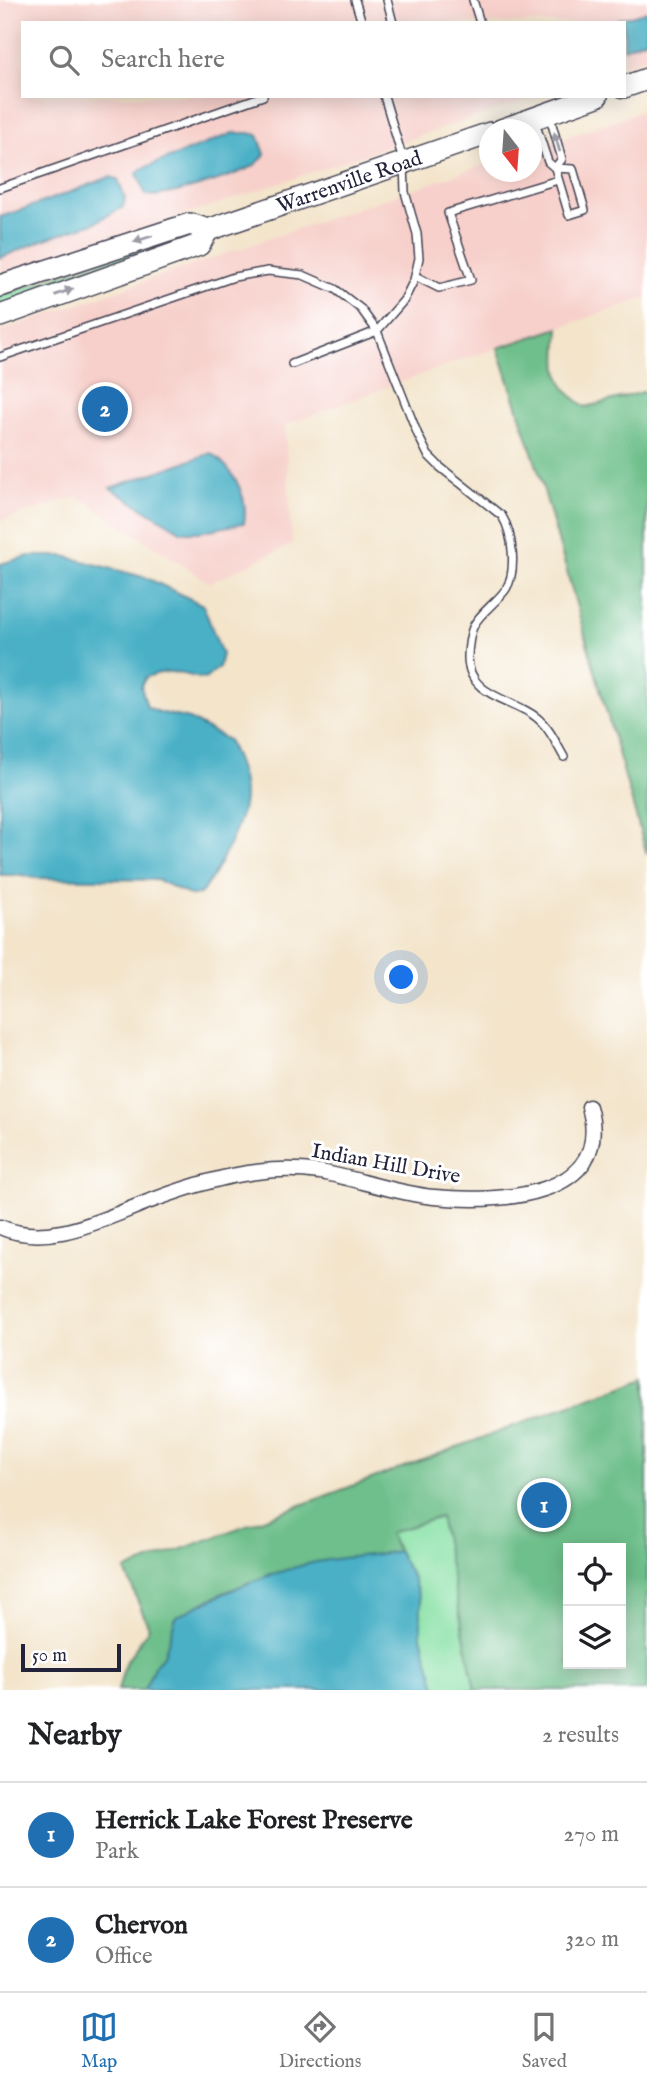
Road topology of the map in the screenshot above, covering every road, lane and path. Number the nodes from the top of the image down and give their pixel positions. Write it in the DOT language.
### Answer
graph roads {
  1 [pos="355,0"];
  2 [pos="387,0"];
  3 [pos="473,0"];
  4 [pos="361,21"];
  5 [pos="392,21"];
  6 [pos="479,21"];
  7 [pos="257,98"];
  8 [pos="385,98"];
  9 [pos="591,98"];
  10 [pos="541,116"];
  11 [pos="532,119"];
  12 [pos="479,137"];
  13 [pos="404,163"];
  14 [pos="555,168"];
  15 [pos="558,180"];
  16 [pos="0,188"];
  17 [pos="208,230"];
  18 [pos="415,276"];
  19 [pos="0,286"];
  20 [pos="0,316"];
  21 [pos="377,331"];
  22 [pos="0,357"];
  23 [pos="292,364"];
  24 [pos="564,757"];
  25 [pos="589,1107"];
  26 [pos="0,1227"];
  1 -- 4 [label="lane"];
  2 -- 5 [label="lane"];
  3 -- 6 [label="lane"];
  7 -- 16 [label="lane"];
  8 -- 13 [label="lane"];
  9 -- 10 [label="main road"];
  10 -- 11 [label="main road"];
  10 -- 14 [label="lane"];
  14 -- 10 [label="lane, one-way"];
  12 -- 13 [label="main road, Warrenville Road"];
  13 -- 17 [label="main road, Warrenville Road"];
  13 -- 18 [label="lane"];
  14 -- 15 [label="lane"];
  14 -- 15 [label="lane"];
  15 -- 18 [label="lane"];
  17 -- 19 [label="main road, Warrenville Road, one-way"];
  20 -- 17 [label="main road, Warrenville Road, one-way"];
  18 -- 21 [label="lane"];
  21 -- 22 [label="lane"];
  21 -- 23 [label="lane"];
  21 -- 24 [label="lane"];
  25 -- 26 [label="street, Indian Hill Drive"];
}
